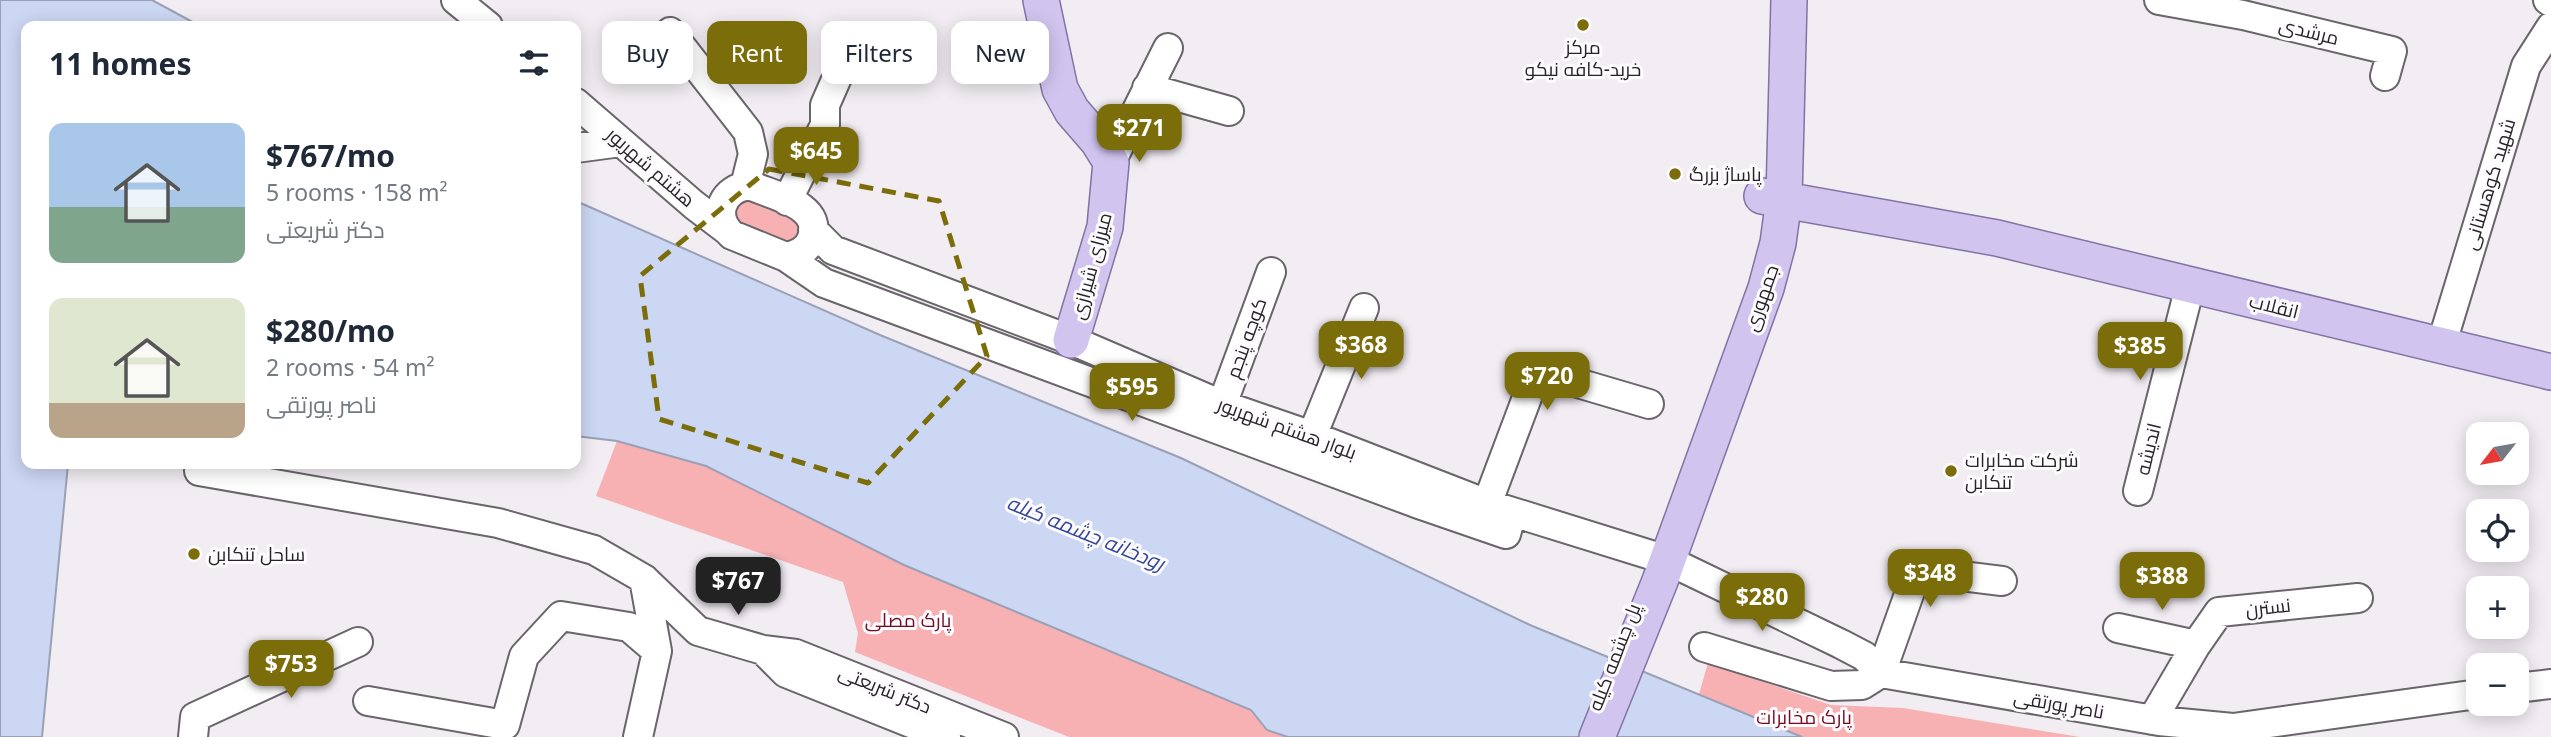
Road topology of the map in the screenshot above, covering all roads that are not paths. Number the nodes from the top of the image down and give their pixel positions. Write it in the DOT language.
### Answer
graph roads {
  1 [pos="1041,0"];
  2 [pos="1766,0"];
  3 [pos="1789,0"];
  4 [pos="2160,0"];
  5 [pos="464,2"];
  6 [pos="2241,7"];
  7 [pos="483,21"];
  8 [pos="2551,27"];
  9 [pos="1168,48"];
  10 [pos="693,62"];
  11 [pos="2385,76"];
  12 [pos="834,84"];
  13 [pos="1147,88"];
  14 [pos="581,107"];
  15 [pos="1229,111"];
  16 [pos="621,142"];
  17 [pos="581,147"];
  18 [pos="1785,150"];
  19 [pos="1111,162"];
  20 [pos="745,186"];
  21 [pos="1773,197"];
  22 [pos="787,201"];
  23 [pos="727,230"];
  24 [pos="813,230"];
  25 [pos="1997,239"];
  26 [pos="786,257"];
  27 [pos="1270,271"];
  28 [pos="2190,286"];
  29 [pos="1364,308"];
  30 [pos="1071,340"];
  31 [pos="2441,346"];
  32 [pos="2551,372"];
  33 [pos="1649,404"];
  34 [pos="1222,405"];
  35 [pos="1312,436"];
  36 [pos="199,471"];
  37 [pos="2137,491"];
  38 [pos="1501,516"];
  39 [pos="1657,568"];
  40 [pos="644,579"];
  41 [pos="2002,580"];
  42 [pos="2358,598"];
  43 [pos="2118,628"];
  44 [pos="698,631"];
  45 [pos="358,642"];
  46 [pos="2196,645"];
  47 [pos="1704,647"];
  48 [pos="763,650"];
  49 [pos="657,651"];
  50 [pos="1881,673"];
  51 [pos="2551,684"];
  52 [pos="2529,687"];
  53 [pos="2466,696"];
  54 [pos="368,701"];
  55 [pos="2152,720"];
  56 [pos="2233,733"];
  57 [pos="997,736"];
  58 [pos="193,737"];
  59 [pos="638,737"];
  60 [pos="946,737"];
  61 [pos="1583,737"];
  62 [pos="1597,737"];
  1 -- 19 [label="main road"];
  2 -- 21 [label="main road, جمهوری"];
  3 -- 18 [label="main road, جمهوری"];
  4 -- 6 [label="street, مرشدی"];
  5 -- 7 [label="street"];
  6 -- 11 [label="street, مرشدی"];
  8 -- 31 [label="street, شهید کوهستانی"];
  9 -- 13 [label="street"];
  10 -- 20 [label="street"];
  12 -- 22 [label="street"];
  13 -- 15 [label="street"];
  13 -- 19 [label="street"];
  14 -- 16 [label="street, هشتم شهریور"];
  16 -- 17 [label="street"];
  16 -- 23 [label="street, هشتم شهریور"];
  18 -- 21 [label="main road, جمهوری"];
  18 -- 25 [label="main road, انقلاب"];
  19 -- 30 [label="main road, میرزای شیرازی"];
  20 -- 22 [label="street"];
  20 -- 23 [label="street"];
  21 -- 25 [label="main road, انقلاب"];
  21 -- 39 [label="main road, جمهوری"];
  22 -- 24 [label="street"];
  23 -- 26 [label="street"];
  24 -- 26 [label="street"];
  24 -- 30 [label="street, بلوار هشتم شهریور"];
  25 -- 28 [label="main road, انقلاب"];
  26 -- 38 [label="street, بلوار هشتم شهریور"];
  27 -- 34 [label="street, کوچه پنجم"];
  28 -- 31 [label="main road, انقلاب"];
  28 -- 37 [label="street, اندیشه"];
  29 -- 35 [label="street"];
  30 -- 34 [label="street, بلوار هشتم شهریور"];
  31 -- 32 [label="main road, انقلاب"];
  33 -- 38 [label="street"];
  34 -- 35 [label="street, بلوار هشتم شهریور"];
  35 -- 38 [label="street, بلوار هشتم شهریور"];
  36 -- 40 [label="street, دکتر شریعتی"];
  38 -- 39 [label="street, بلوار هشتم شهریور"];
  39 -- 50 [label="street, ناصر پورتقی"];
  39 -- 61 [label="main road, پل چشمه کیله"];
  39 -- 62 [label="main road, پل چشمه کیله"];
  40 -- 44 [label="street, دکتر شریعتی"];
  40 -- 49 [label="street"];
  41 -- 50 [label="street"];
  42 -- 46 [label="street, نسترن"];
  43 -- 46 [label="street"];
  44 -- 48 [label="street, دکتر شریعتی"];
  44 -- 49 [label="street"];
  45 -- 58 [label="street"];
  46 -- 55 [label="street, نسترن"];
  47 -- 50 [label="street"];
  48 -- 57 [label="street, دکتر شریعتی"];
  48 -- 60 [label="street, دکتر شریعتی"];
  49 -- 54 [label="street"];
  49 -- 59 [label="street"];
  50 -- 55 [label="street, ناصر پورتقی"];
  51 -- 52 [label="street"];
  53 -- 56 [label="street, ناصر پورتقی"];
  55 -- 56 [label="street, ناصر پورتقی"];
}
